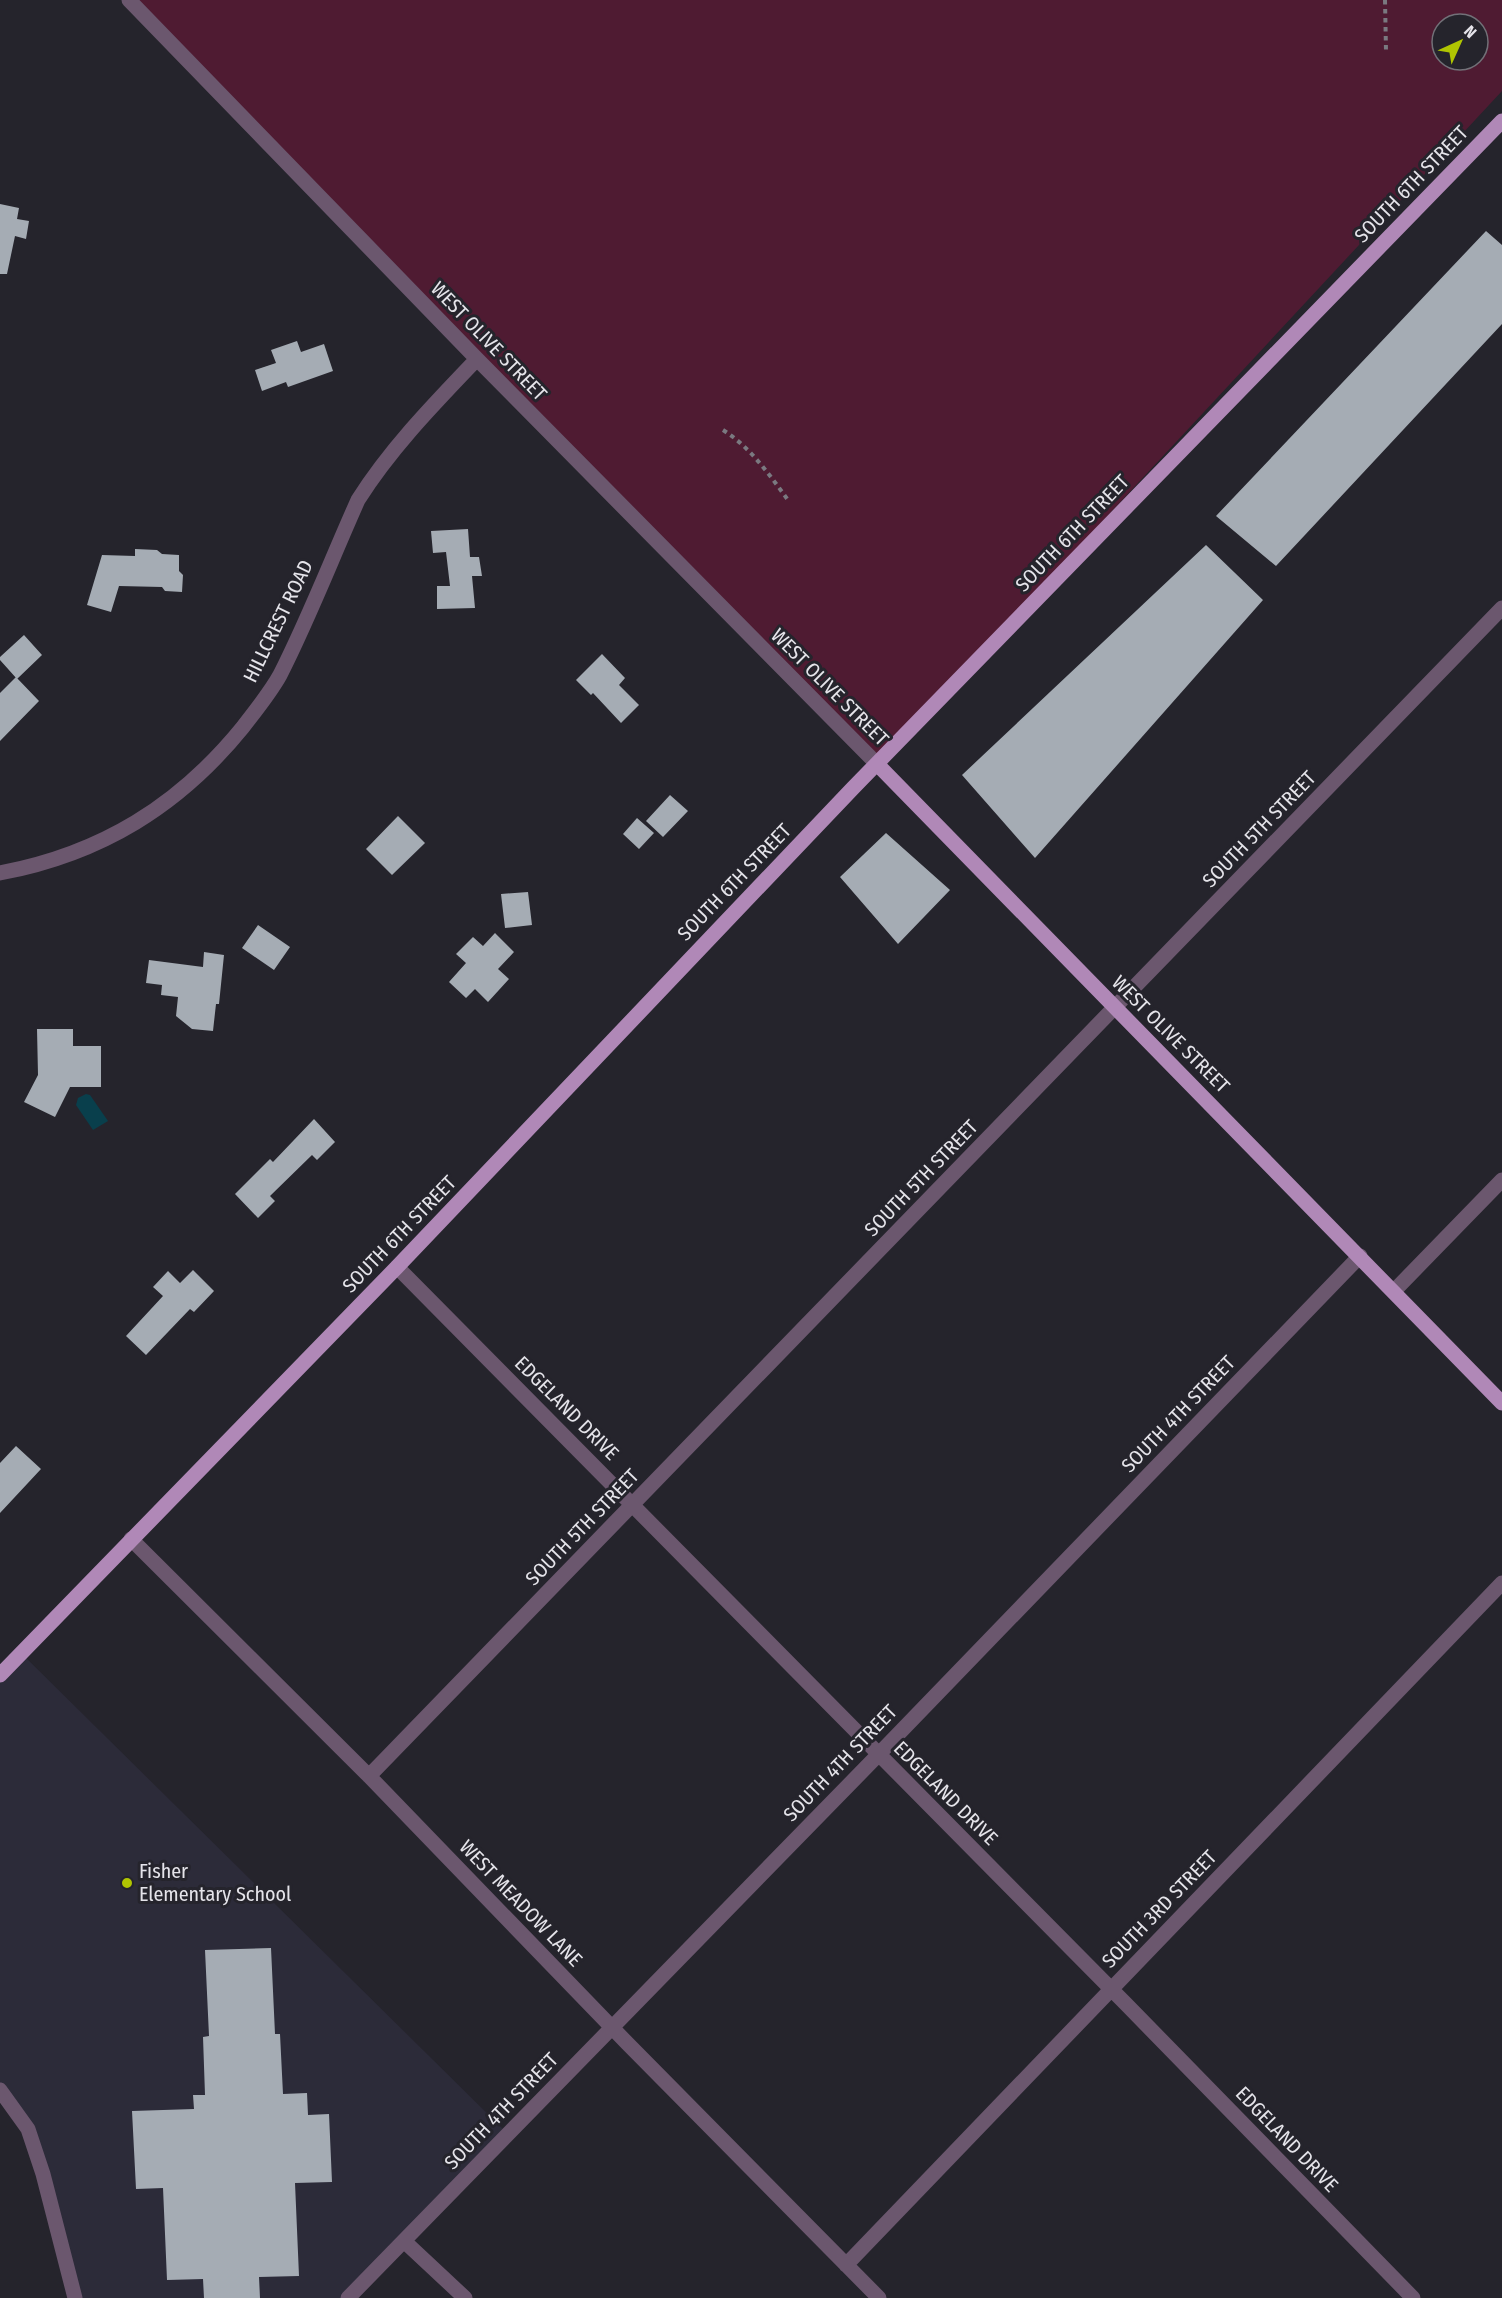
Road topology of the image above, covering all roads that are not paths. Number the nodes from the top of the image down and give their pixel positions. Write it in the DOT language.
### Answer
graph roads {
  1 [pos="129,0"];
  2 [pos="1502,121"];
  3 [pos="477,358"];
  4 [pos="1502,608"];
  5 [pos="876,764"];
  6 [pos="0,873"];
  7 [pos="1116,1007"];
  8 [pos="1502,1180"];
  9 [pos="1360,1256"];
  10 [pos="397,1267"];
  11 [pos="1394,1291"];
  12 [pos="1502,1403"];
  13 [pos="633,1504"];
  14 [pos="131,1539"];
  15 [pos="1502,1583"];
  16 [pos="0,1676"];
  17 [pos="878,1755"];
  18 [pos="369,1776"];
  19 [pos="1111,1989"];
  20 [pos="612,2028"];
  21 [pos="0,2090"];
  22 [pos="404,2241"];
  23 [pos="846,2265"];
  24 [pos="75,2298"];
  25 [pos="348,2298"];
  26 [pos="465,2298"];
  27 [pos="879,2298"];
  28 [pos="1413,2298"];
  1 -- 3 [label="street, WEST OLIVE STREET"];
  2 -- 5 [label="main road, SOUTH 6TH STREET"];
  3 -- 5 [label="street, WEST OLIVE STREET"];
  3 -- 6 [label="street, HILLCREST ROAD"];
  4 -- 7 [label="street, SOUTH 5TH STREET"];
  5 -- 7 [label="main road, WEST OLIVE STREET"];
  5 -- 10 [label="main road, SOUTH 6TH STREET"];
  7 -- 9 [label="main road, WEST OLIVE STREET"];
  7 -- 13 [label="street, SOUTH 5TH STREET"];
  8 -- 11 [label="street"];
  9 -- 11 [label="main road, WEST OLIVE STREET"];
  9 -- 17 [label="street, SOUTH 4TH STREET"];
  10 -- 13 [label="street, EDGELAND DRIVE"];
  10 -- 14 [label="main road, SOUTH 6TH STREET"];
  11 -- 12 [label="main road, WEST OLIVE STREET"];
  13 -- 17 [label="street, EDGELAND DRIVE"];
  13 -- 18 [label="street, SOUTH 5TH STREET"];
  14 -- 16 [label="main road, SOUTH 6TH STREET"];
  14 -- 18 [label="street, WEST MEADOW LANE"];
  15 -- 19 [label="street, SOUTH 3RD STREET"];
  17 -- 19 [label="street, EDGELAND DRIVE"];
  17 -- 20 [label="street, SOUTH 4TH STREET"];
  18 -- 20 [label="street, WEST MEADOW LANE"];
  19 -- 23 [label="street, SOUTH 3RD STREET"];
  19 -- 28 [label="street, EDGELAND DRIVE"];
  20 -- 22 [label="street, SOUTH 4TH STREET"];
  20 -- 23 [label="street, WEST MEADOW LANE"];
  21 -- 24 [label="street"];
  22 -- 25 [label="street, SOUTH 4TH STREET"];
  22 -- 26 [label="street"];
  23 -- 27 [label="street, WEST MEADOW LANE"];
}
